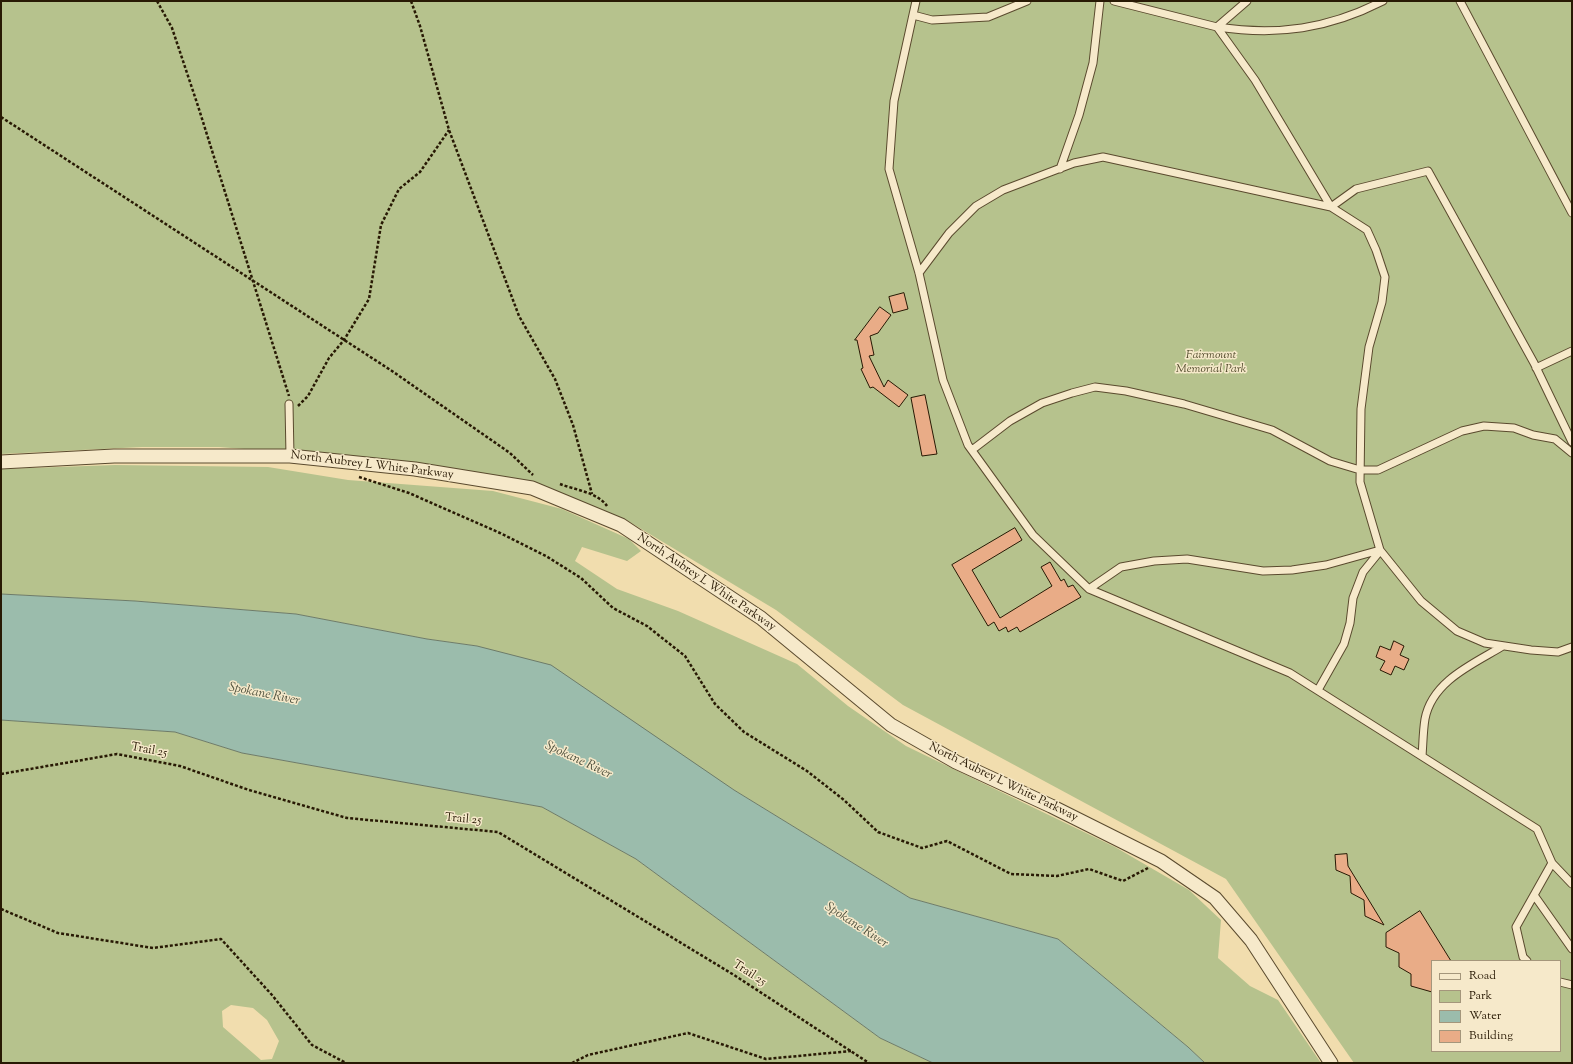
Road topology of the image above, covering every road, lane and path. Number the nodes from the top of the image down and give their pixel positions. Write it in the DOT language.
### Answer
graph roads {
  1 [pos="157,1"];
  2 [pos="411,1"];
  3 [pos="916,1"];
  4 [pos="1028,1"];
  5 [pos="1100,1"];
  6 [pos="1114,1"];
  7 [pos="1248,1"];
  8 [pos="1383,1"];
  9 [pos="1460,1"];
  10 [pos="913,15"];
  11 [pos="1217,27"];
  12 [pos="1,117"];
  13 [pos="449,130"];
  14 [pos="1060,169"];
  15 [pos="1331,207"];
  16 [pos="1572,213"];
  17 [pos="919,273"];
  18 [pos="252,280"];
  19 [pos="344,340"];
  20 [pos="1572,351"];
  21 [pos="1536,368"];
  22 [pos="289,404"];
  23 [pos="289,414"];
  24 [pos="1572,442"];
  25 [pos="972,450"];
  26 [pos="1572,453"];
  27 [pos="290,456"];
  28 [pos="1,462"];
  29 [pos="1360,470"];
  30 [pos="352,475"];
  31 [pos="538,477"];
  32 [pos="558,484"];
  33 [pos="564,486"];
  34 [pos="592,494"];
  35 [pos="1380,550"];
  36 [pos="1089,589"];
  37 [pos="1503,646"];
  38 [pos="1572,647"];
  39 [pos="1318,690"];
  40 [pos="1422,756"];
  41 [pos="1,774"];
  42 [pos="1161,862"];
  43 [pos="1552,863"];
  44 [pos="1572,884"];
  45 [pos="1534,895"];
  46 [pos="1,909"];
  47 [pos="1572,949"];
  48 [pos="1526,960"];
  49 [pos="1561,982"];
  50 [pos="1572,985"];
  51 [pos="851,1051"];
  52 [pos="346,1063"];
  53 [pos="572,1063"];
  54 [pos="869,1063"];
  55 [pos="1331,1063"];
  1 -- 18 [label="path"];
  2 -- 13 [label="path"];
  3 -- 10 [label="lane"];
  4 -- 10 [label="lane"];
  5 -- 14 [label="lane"];
  6 -- 11 [label="lane"];
  7 -- 11 [label="lane"];
  8 -- 11 [label="lane"];
  9 -- 16 [label="lane"];
  10 -- 17 [label="lane"];
  11 -- 15 [label="lane"];
  12 -- 18 [label="path"];
  13 -- 19 [label="path"];
  13 -- 34 [label="path"];
  14 -- 15 [label="lane"];
  14 -- 17 [label="lane"];
  15 -- 21 [label="lane"];
  15 -- 29 [label="lane"];
  17 -- 25 [label="lane"];
  18 -- 19 [label="path"];
  18 -- 22 [label="path"];
  19 -- 23 [label="path"];
  19 -- 31 [label="path"];
  20 -- 21 [label="lane"];
  21 -- 24 [label="lane"];
  22 -- 23 [label="lane"];
  23 -- 27 [label="lane"];
  25 -- 29 [label="lane"];
  25 -- 36 [label="lane"];
  26 -- 29 [label="lane"];
  27 -- 28 [label="street, North Aubrey L White Parkway"];
  27 -- 42 [label="street, North Aubrey L White Parkway"];
  29 -- 35 [label="lane"];
  30 -- 42 [label="path"];
  32 -- 33 [label="path"];
  35 -- 36 [label="lane"];
  35 -- 37 [label="lane"];
  35 -- 39 [label="lane"];
  36 -- 39 [label="lane"];
  37 -- 38 [label="lane"];
  37 -- 40 [label="lane"];
  39 -- 40 [label="lane"];
  40 -- 43 [label="lane"];
  41 -- 51 [label="path, Trail 25"];
  42 -- 55 [label="street, North Aubrey L White Parkway"];
  43 -- 44 [label="lane"];
  43 -- 45 [label="lane"];
  45 -- 47 [label="lane"];
  45 -- 48 [label="lane"];
  46 -- 52 [label="path"];
  49 -- 50 [label="lane"];
  51 -- 53 [label="path"];
  51 -- 54 [label="path, Trail 25"];
}
